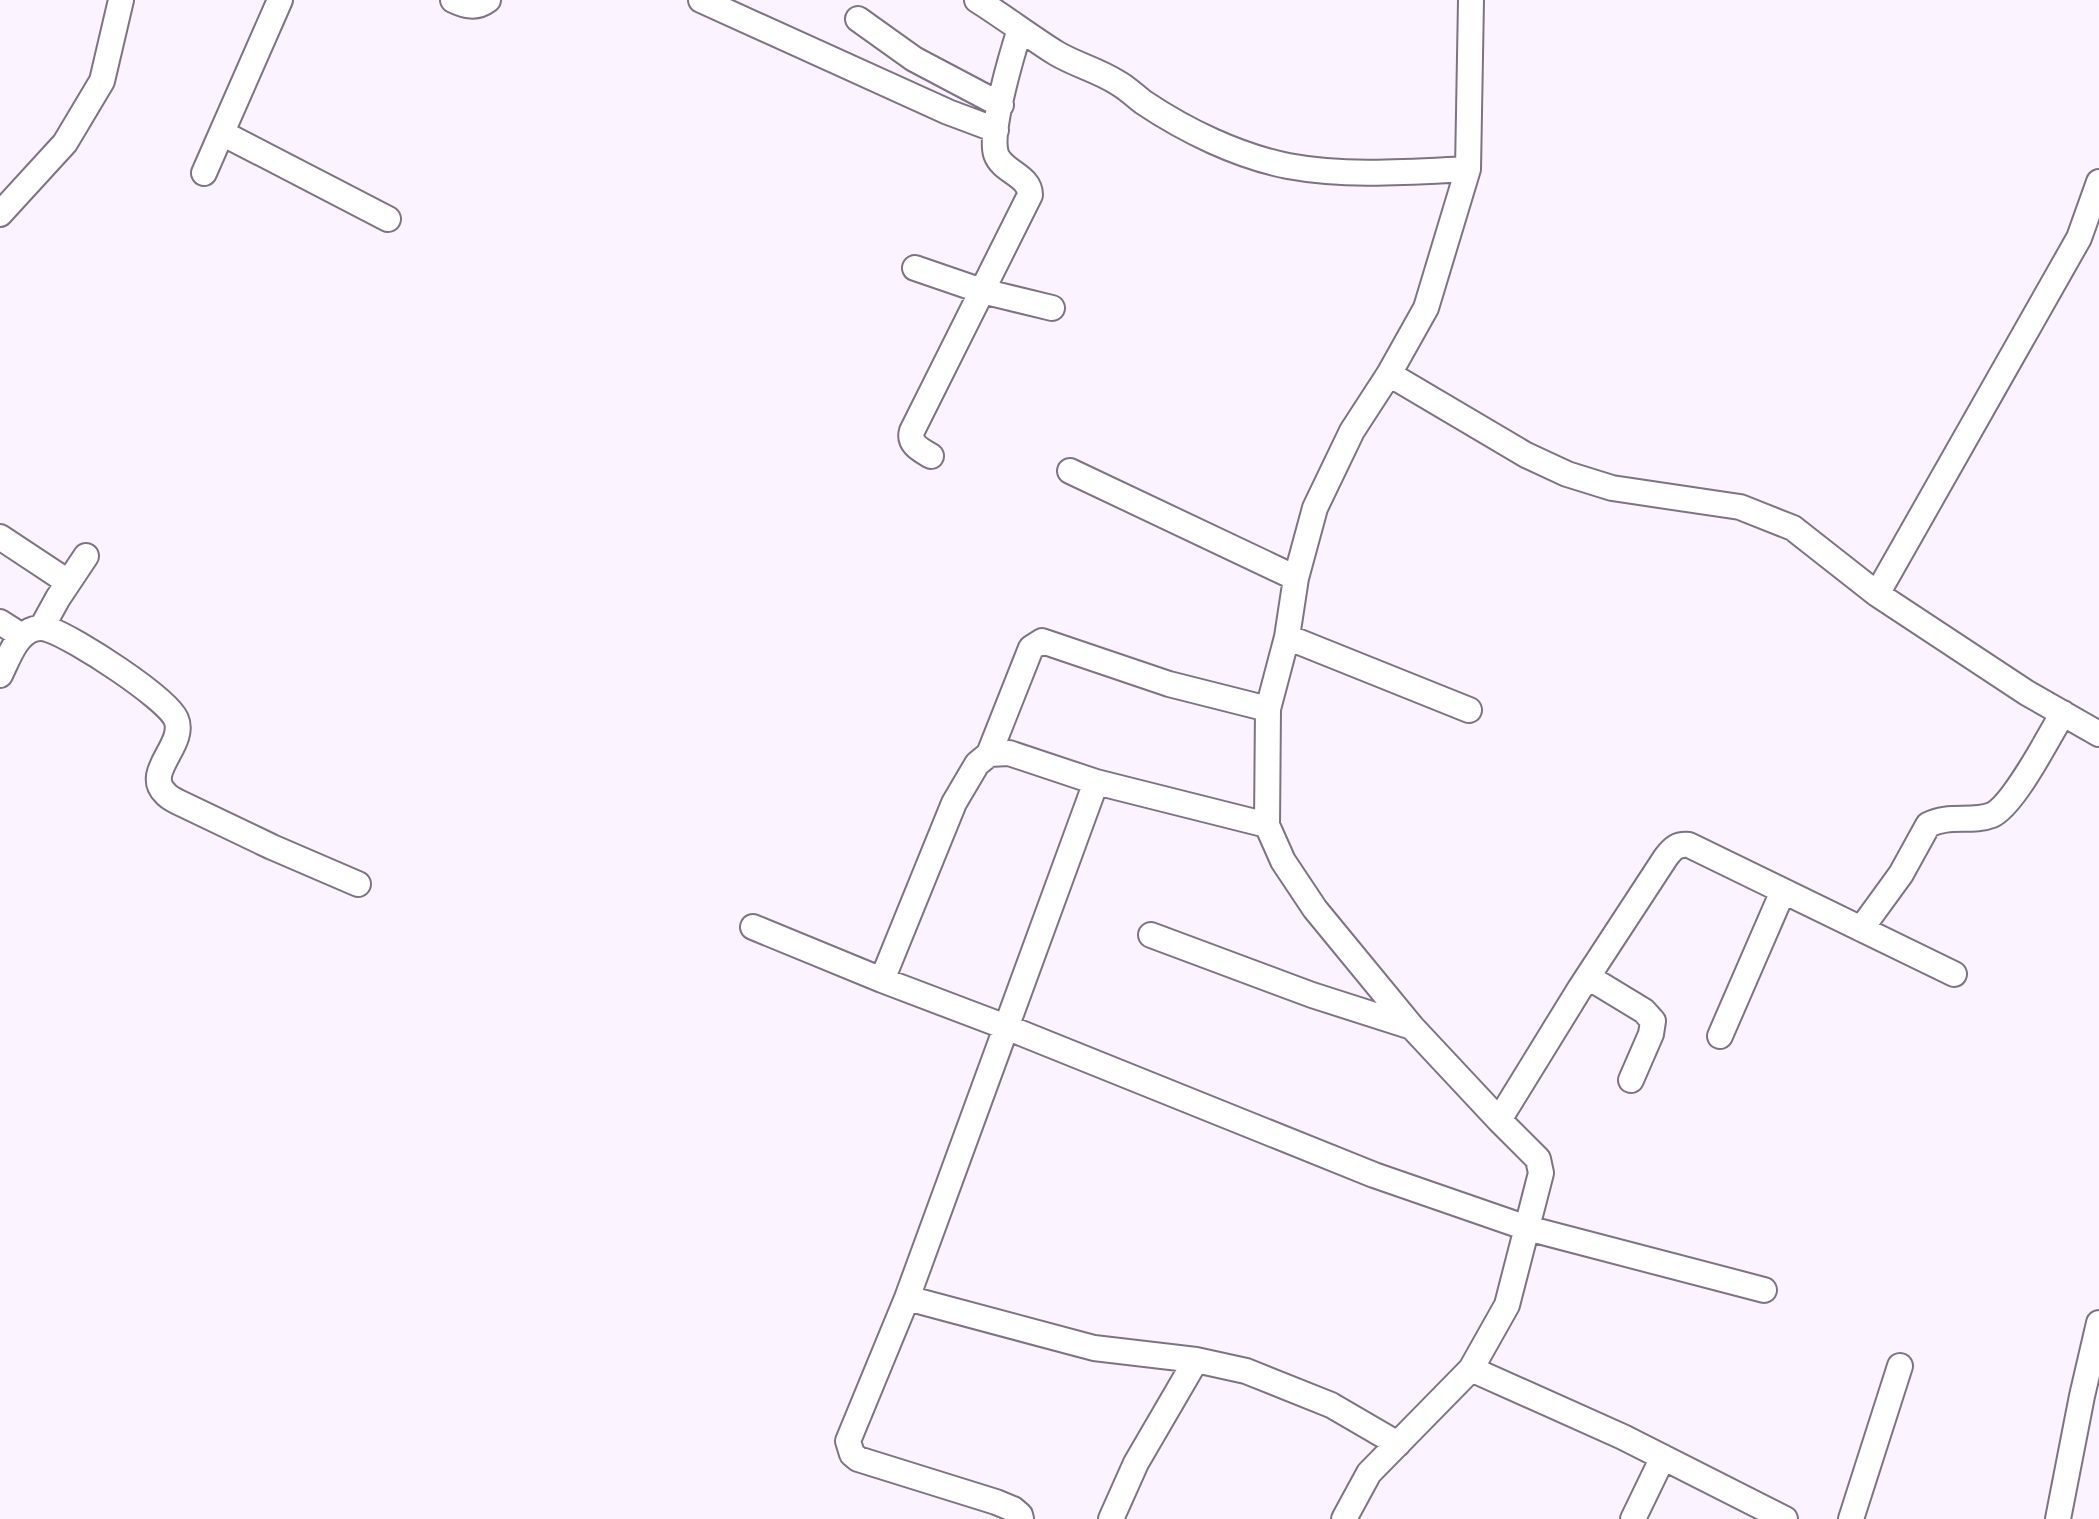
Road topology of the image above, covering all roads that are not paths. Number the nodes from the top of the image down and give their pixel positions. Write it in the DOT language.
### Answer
graph roads {
  1 [pos="121,0"];
  2 [pos="280,0"];
  3 [pos="453,0"];
  4 [pos="488,0"];
  5 [pos="701,0"];
  6 [pos="977,0"];
  7 [pos="1471,0"];
  8 [pos="858,19"];
  9 [pos="1020,29"];
  10 [pos="1001,105"];
  11 [pos="996,130"];
  12 [pos="222,133"];
  13 [pos="1468,169"];
  14 [pos="204,173"];
  15 [pos="2099,182"];
  16 [pos="0,214"];
  17 [pos="388,219"];
  18 [pos="915,268"];
  19 [pos="982,291"];
  20 [pos="1052,308"];
  21 [pos="1389,374"];
  22 [pos="931,457"];
  23 [pos="1070,471"];
  24 [pos="0,537"];
  25 [pos="86,556"];
  26 [pos="1296,578"];
  27 [pos="68,582"];
  28 [pos="1877,594"];
  29 [pos="0,622"];
  30 [pos="32,632"];
  31 [pos="1287,637"];
  32 [pos="0,675"];
  33 [pos="1268,709"];
  34 [pos="1469,710"];
  35 [pos="2063,713"];
  36 [pos="2099,734"];
  37 [pos="989,754"];
  38 [pos="1096,782"];
  39 [pos="1267,825"];
  40 [pos="358,884"];
  41 [pos="1783,891"];
  42 [pos="752,927"];
  43 [pos="1861,929"];
  44 [pos="1151,935"];
  45 [pos="1954,974"];
  46 [pos="1587,977"];
  47 [pos="883,980"];
  48 [pos="1006,1027"];
  49 [pos="1412,1027"];
  50 [pos="1720,1036"];
  51 [pos="1631,1080"];
  52 [pos="1499,1121"];
  53 [pos="1527,1228"];
  54 [pos="1764,1290"];
  55 [pos="907,1298"];
  56 [pos="2099,1323"];
  57 [pos="1196,1360"];
  58 [pos="1900,1366"];
  59 [pos="1471,1369"];
  60 [pos="1398,1444"];
  61 [pos="1663,1457"];
  62 [pos="1769,1515"];
  63 [pos="1021,1519"];
  64 [pos="1111,1519"];
  65 [pos="1344,1519"];
  66 [pos="1633,1519"];
  67 [pos="1851,1519"];
  68 [pos="2058,1519"];
  1 -- 16 [label="street"];
  2 -- 12 [label="street"];
  3 -- 4 [label="street"];
  5 -- 11 [label="street"];
  6 -- 9 [label="street"];
  7 -- 13 [label="street"];
  8 -- 10 [label="street"];
  9 -- 10 [label="street"];
  9 -- 13 [label="street"];
  10 -- 11 [label="street"];
  11 -- 19 [label="street"];
  12 -- 14 [label="street"];
  12 -- 17 [label="street"];
  13 -- 21 [label="street"];
  15 -- 28 [label="street"];
  18 -- 19 [label="street"];
  19 -- 20 [label="street"];
  19 -- 22 [label="street"];
  21 -- 26 [label="street"];
  21 -- 28 [label="street"];
  23 -- 26 [label="street"];
  24 -- 27 [label="street"];
  25 -- 27 [label="street"];
  26 -- 31 [label="street"];
  27 -- 30 [label="street"];
  28 -- 35 [label="street"];
  29 -- 30 [label="street"];
  30 -- 32 [label="street"];
  30 -- 40 [label="street"];
  31 -- 33 [label="street"];
  31 -- 34 [label="street"];
  33 -- 37 [label="street"];
  33 -- 39 [label="street"];
  35 -- 36 [label="street"];
  35 -- 43 [label="street"];
  37 -- 38 [label="street"];
  37 -- 47 [label="street"];
  38 -- 39 [label="street"];
  38 -- 48 [label="street"];
  39 -- 49 [label="street"];
  41 -- 43 [label="street"];
  41 -- 46 [label="street"];
  41 -- 50 [label="street"];
  42 -- 47 [label="street"];
  43 -- 45 [label="street"];
  44 -- 49 [label="street"];
  46 -- 51 [label="street"];
  46 -- 52 [label="street"];
  47 -- 48 [label="street"];
  48 -- 53 [label="street"];
  48 -- 55 [label="street"];
  49 -- 52 [label="street"];
  52 -- 53 [label="street"];
  53 -- 54 [label="street"];
  53 -- 59 [label="street"];
  55 -- 57 [label="street"];
  55 -- 63 [label="street"];
  56 -- 68 [label="street"];
  57 -- 60 [label="street"];
  57 -- 64 [label="street"];
  58 -- 67 [label="street"];
  59 -- 60 [label="street"];
  59 -- 61 [label="street"];
  60 -- 65 [label="street"];
  61 -- 62 [label="street"];
  61 -- 66 [label="street"];
}
